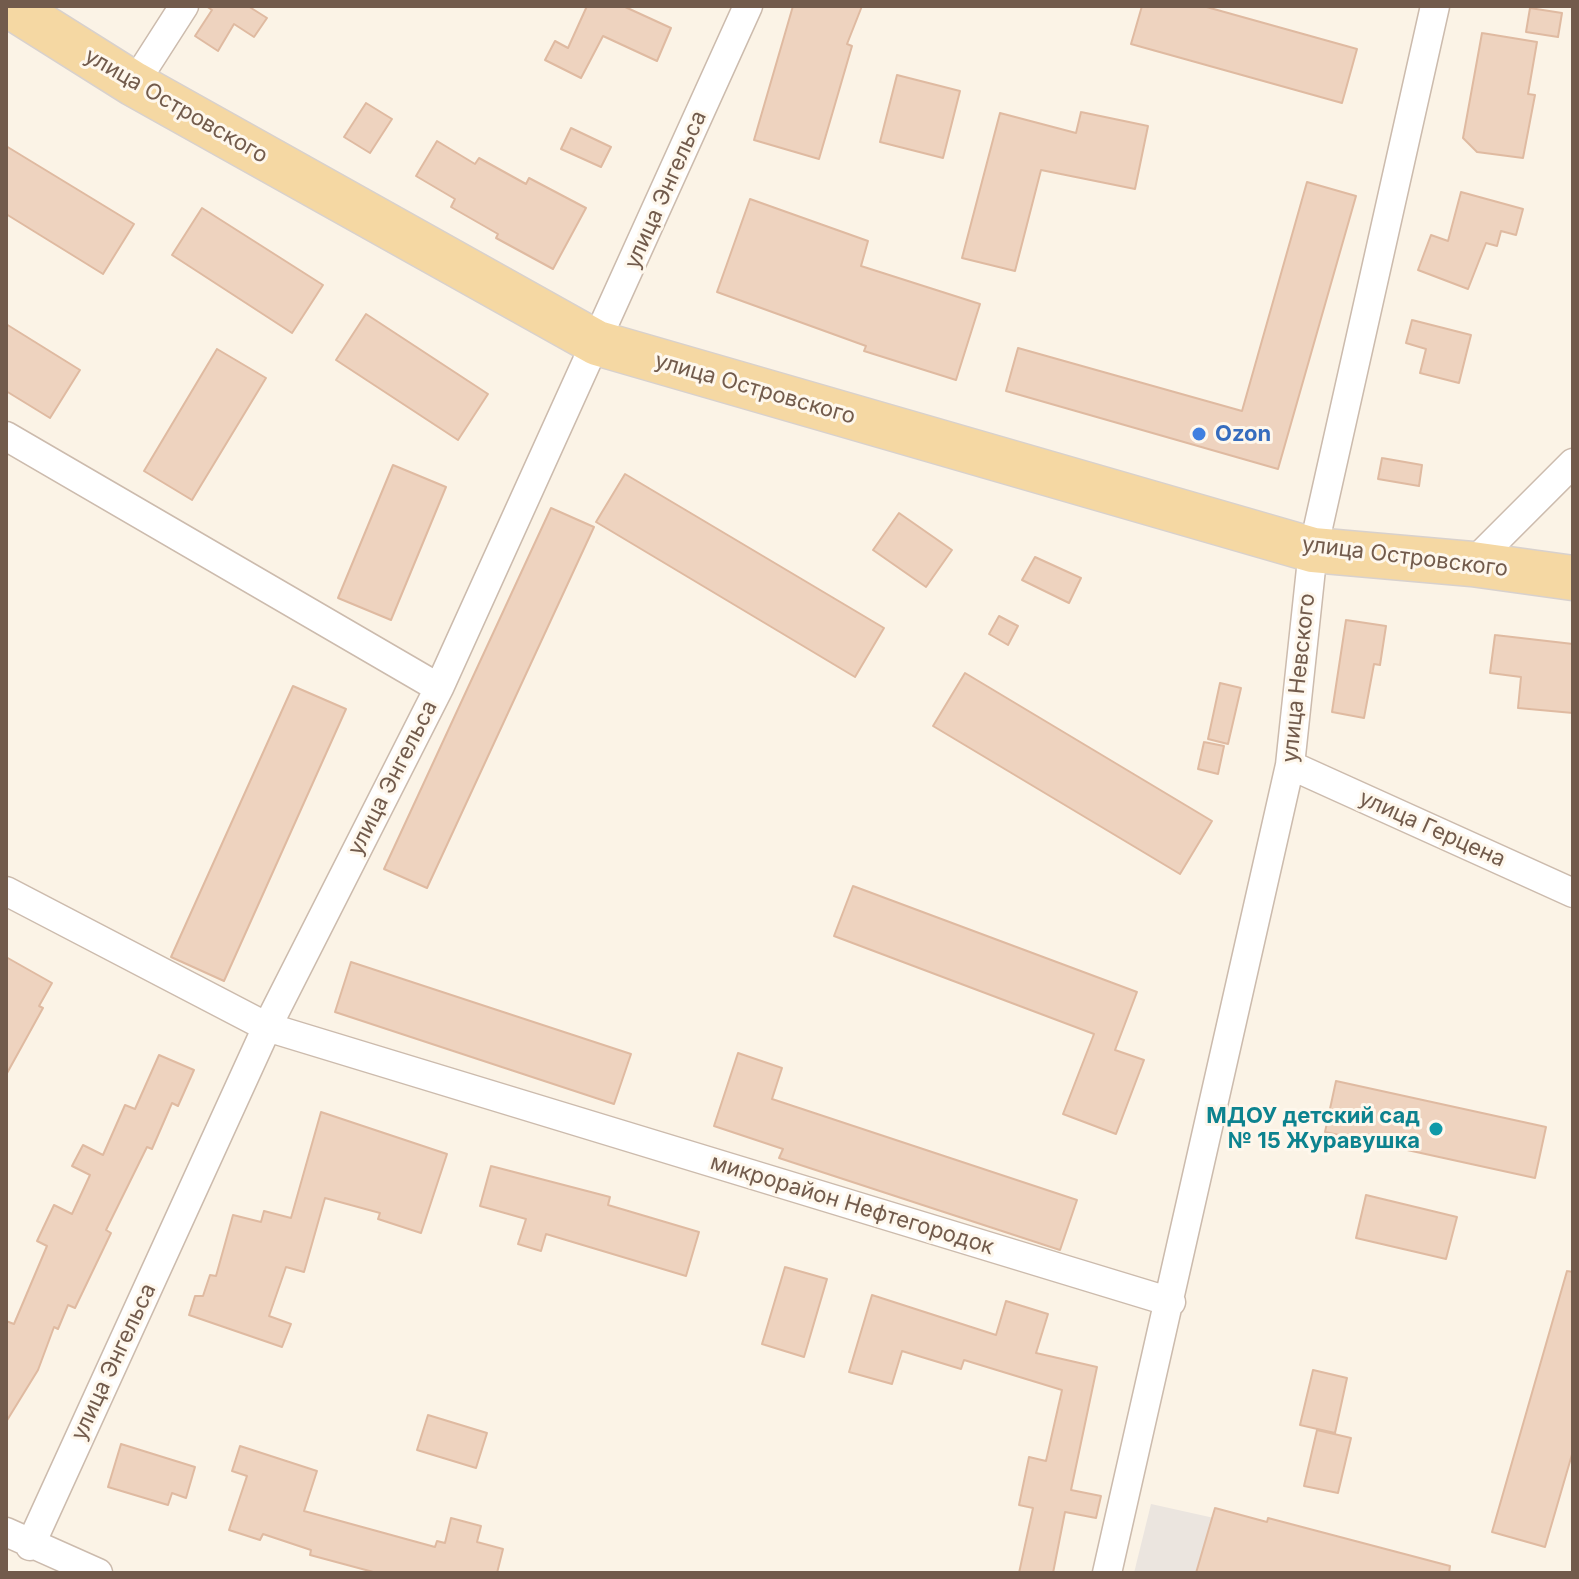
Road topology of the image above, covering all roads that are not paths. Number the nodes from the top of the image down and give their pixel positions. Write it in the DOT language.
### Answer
graph roads {
  1 [pos="10,6"];
  2 [pos="184,6"];
  3 [pos="748,6"];
  4 [pos="1435,6"];
  5 [pos="134,84"];
  6 [pos="597,343"];
  7 [pos="6,436"];
  8 [pos="1573,463"];
  9 [pos="1313,550"];
  10 [pos="1472,564"];
  11 [pos="1573,578"];
  12 [pos="439,688"];
  13 [pos="1290,765"];
  14 [pos="6,891"];
  15 [pos="1573,893"];
  16 [pos="267,1027"];
  17 [pos="1171,1302"];
  18 [pos="18,1539"];
  19 [pos="98,1573"];
  20 [pos="1107,1573"];
  1 -- 5 [label="main road, улица Островского"];
  2 -- 5 [label="street"];
  3 -- 6 [label="street, улица Энгельса"];
  4 -- 9 [label="street, улица Невского"];
  5 -- 6 [label="main road, улица Островского"];
  6 -- 9 [label="main road, улица Островского"];
  6 -- 12 [label="street, улица Энгельса"];
  7 -- 12 [label="street"];
  8 -- 10 [label="street"];
  9 -- 10 [label="main road, улица Островского"];
  9 -- 13 [label="street, улица Невского"];
  10 -- 11 [label="main road, улица Островского"];
  12 -- 16 [label="street, улица Энгельса"];
  13 -- 15 [label="street, улица Герцена"];
  13 -- 17 [label="street, улица Невского"];
  14 -- 16 [label="street, микрорайон Нефтегородок"];
  16 -- 17 [label="street, микрорайон Нефтегородок"];
  16 -- 18 [label="street, улица Энгельса"];
  17 -- 20 [label="street"];
  18 -- 19 [label="street"];
}
